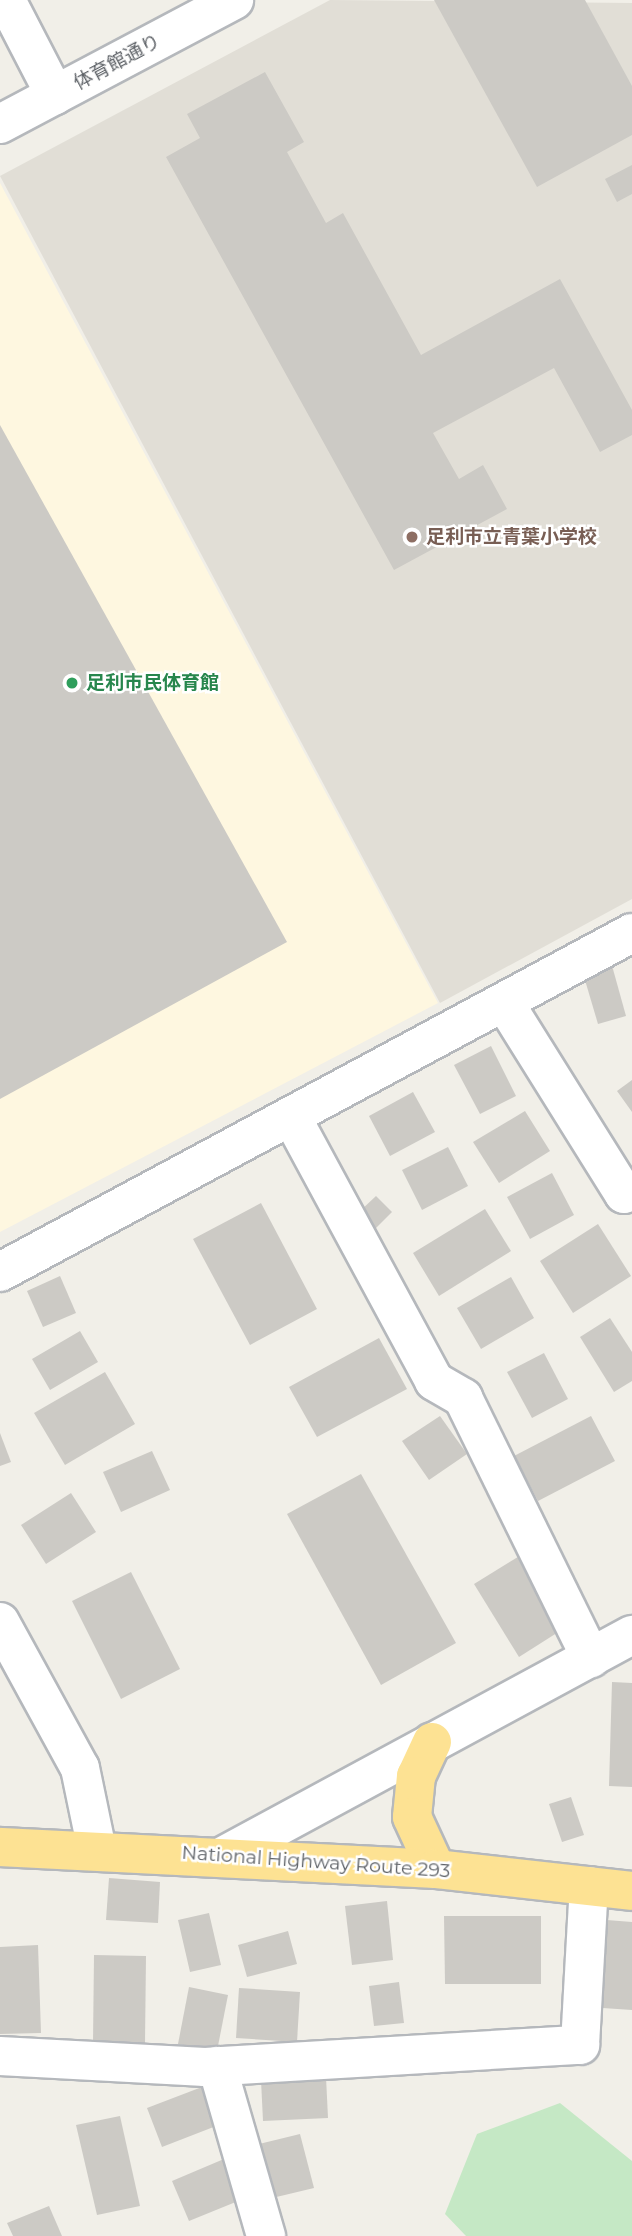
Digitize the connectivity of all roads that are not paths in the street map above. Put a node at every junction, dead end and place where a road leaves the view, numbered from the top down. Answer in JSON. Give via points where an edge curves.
{"nodes":[{"id":1,"x":6,"y":0,"type":"edge"},
{"id":2,"x":234,"y":0,"type":"edge"},
{"id":3,"x":55,"y":95,"type":"junction"},
{"id":4,"x":0,"y":124,"type":"edge"},
{"id":5,"x":632,"y":933,"type":"edge"},
{"id":6,"x":504,"y":1002,"type":"junction"},
{"id":7,"x":291,"y":1116,"type":"junction"},
{"id":8,"x":632,"y":1191,"type":"edge"},
{"id":9,"x":0,"y":1272,"type":"edge"},
{"id":10,"x":0,"y":1622,"type":"edge"},
{"id":11,"x":632,"y":1636,"type":"edge"},
{"id":12,"x":591,"y":1658,"type":"junction"},
{"id":13,"x":432,"y":1742,"type":"junction"},
{"id":14,"x":0,"y":1847,"type":"edge"},
{"id":15,"x":97,"y":1850,"type":"junction"},
{"id":16,"x":225,"y":1855,"type":"junction"},
{"id":17,"x":436,"y":1869,"type":"junction"},
{"id":18,"x":589,"y":1886,"type":"junction"},
{"id":19,"x":632,"y":1891,"type":"edge"},
{"id":20,"x":0,"y":2056,"type":"edge"},
{"id":21,"x":217,"y":2066,"type":"junction"},
{"id":22,"x":265,"y":2236,"type":"edge"}],
"edges":[{"from":1,"to":3,"type":"street"},
{"from":2,"to":3,"type":"street","name":"体育館通り"},
{"from":3,"to":4,"type":"street","name":"体育館通り"},
{"from":5,"to":6,"type":"street"},
{"from":6,"to":7,"type":"street"},
{"from":6,"to":8,"type":"street","via":[[624,1194]]},
{"from":7,"to":9,"type":"street"},
{"from":7,"to":12,"type":"street","via":[[434,1381],[463,1398]]},
{"from":10,"to":15,"type":"street","via":[[80,1768]]},
{"from":11,"to":12,"type":"street"},
{"from":12,"to":13,"type":"street"},
{"from":13,"to":16,"type":"street"},
{"from":13,"to":17,"type":"highway","via":[[416,1776],[412,1817]]},
{"from":14,"to":15,"type":"highway","name":"National Highway Route 293"},
{"from":15,"to":16,"type":"highway","name":"National Highway Route 293"},
{"from":16,"to":17,"type":"highway","name":"National Highway Route 293"},
{"from":17,"to":18,"type":"highway","name":"National Highway Route 293"},
{"from":18,"to":19,"type":"highway","name":"National Highway Route 293"},
{"from":18,"to":21,"type":"street","via":[[580,2045]]},
{"from":20,"to":21,"type":"street","via":[[44,2062]]},
{"from":21,"to":22,"type":"street"}]}
